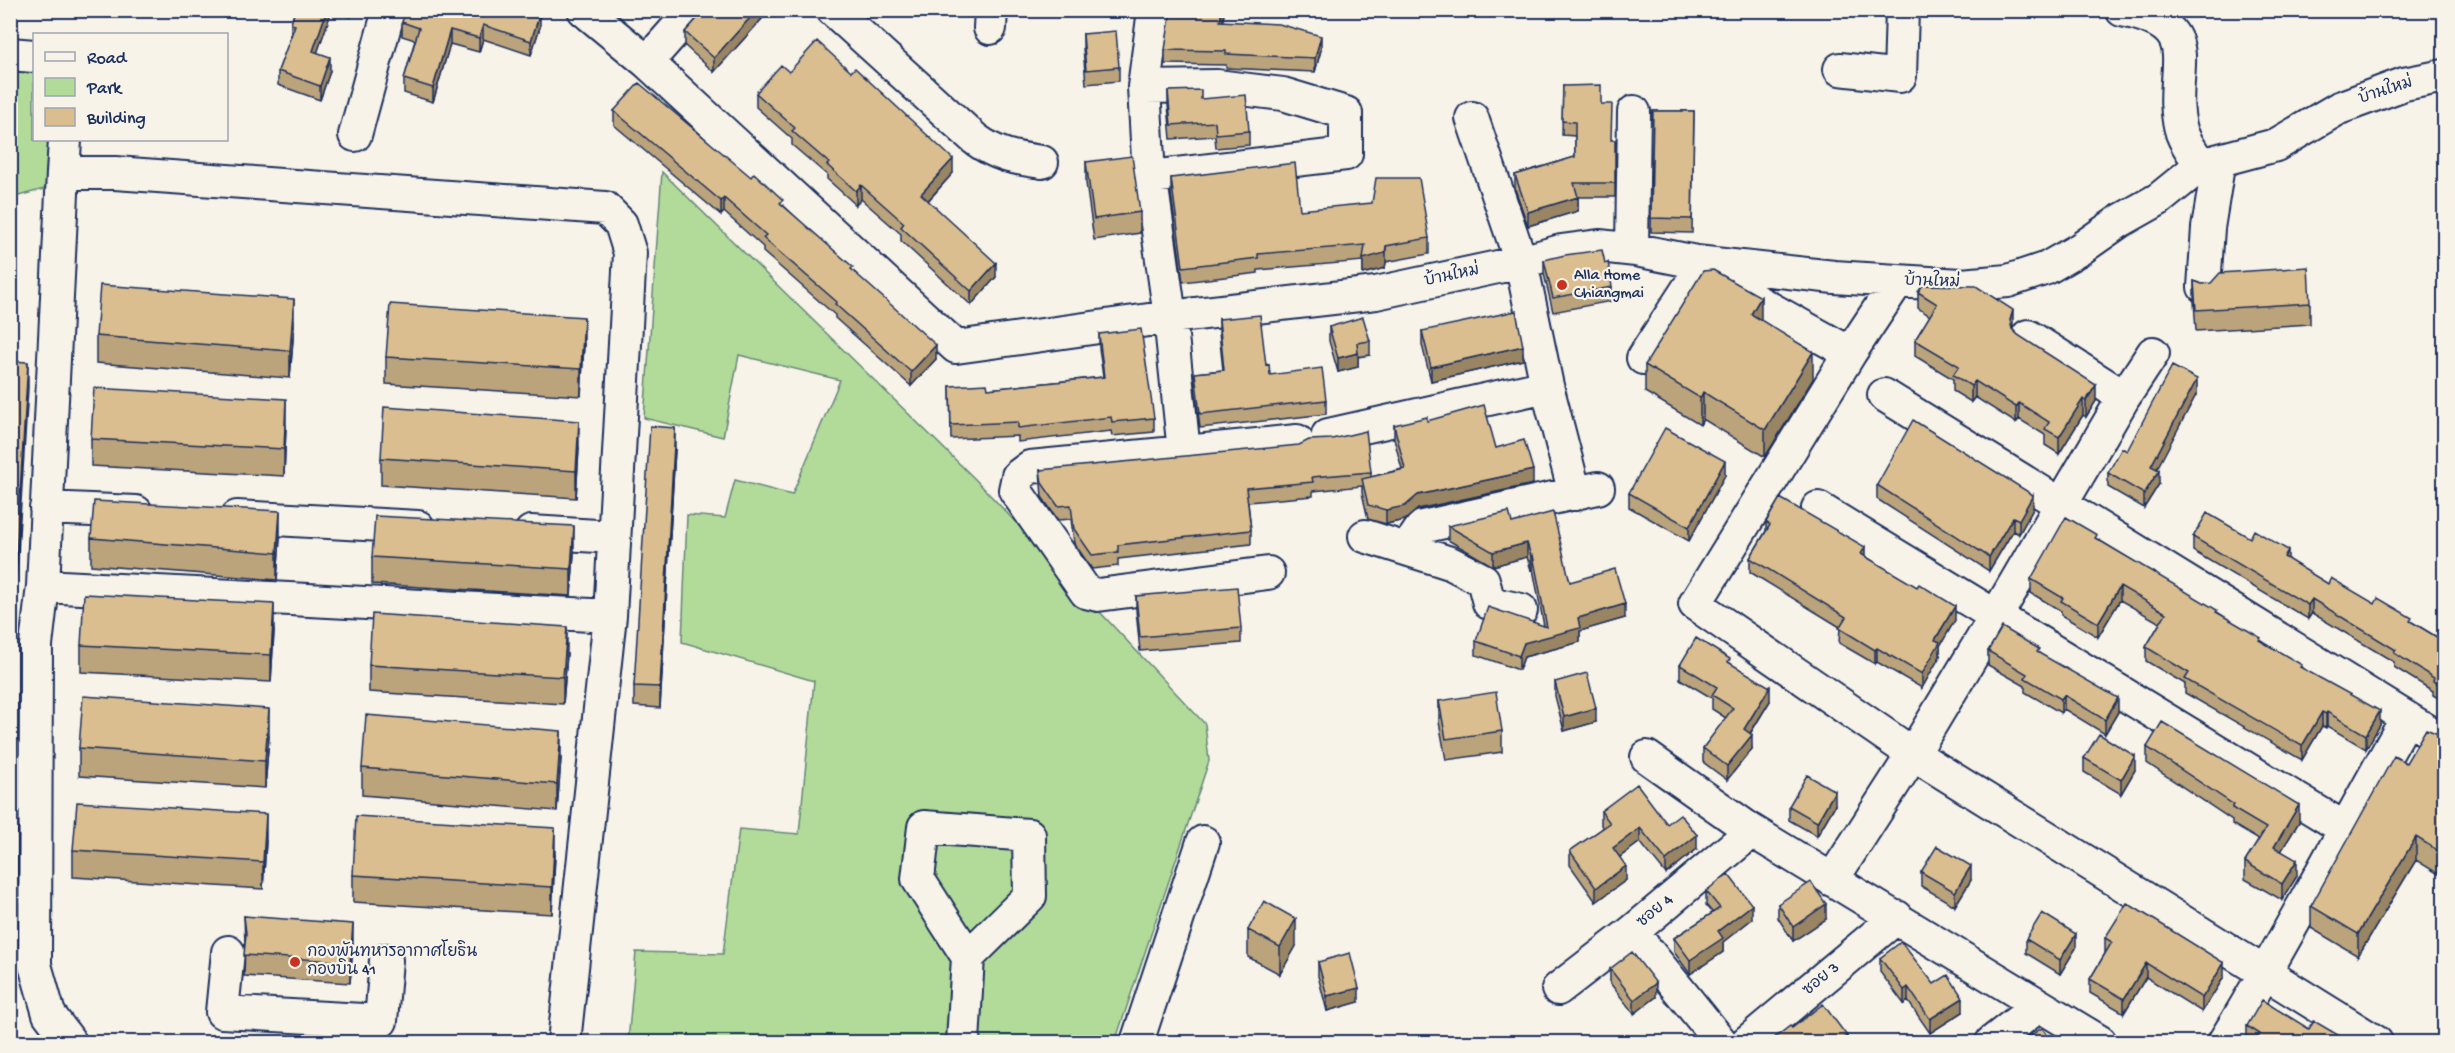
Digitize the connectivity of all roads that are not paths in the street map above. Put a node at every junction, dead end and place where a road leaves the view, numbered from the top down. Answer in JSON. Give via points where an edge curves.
{"nodes":[{"id":1,"x":389,"y":10,"type":"edge"},
{"id":2,"x":584,"y":10,"type":"edge"},
{"id":3,"x":693,"y":10,"type":"edge"},
{"id":4,"x":833,"y":10,"type":"edge"},
{"id":5,"x":1154,"y":10,"type":"edge"},
{"id":6,"x":1902,"y":10,"type":"edge"},
{"id":7,"x":2122,"y":10,"type":"edge"},
{"id":8,"x":10,"y":54,"type":"edge"},
{"id":9,"x":33,"y":56,"type":"edge"},
{"id":10,"x":647,"y":62,"type":"junction"},
{"id":11,"x":1840,"y":69,"type":"dead end"},
{"id":12,"x":2445,"y":76,"type":"edge"},
{"id":13,"x":1144,"y":87,"type":"junction"},
{"id":14,"x":1634,"y":112,"type":"dead end"},
{"id":15,"x":1472,"y":118,"type":"dead end"},
{"id":16,"x":355,"y":135,"type":"dead end"},
{"id":17,"x":65,"y":141,"type":"edge"},
{"id":18,"x":1042,"y":162,"type":"dead end"},
{"id":19,"x":2210,"y":162,"type":"junction"},
{"id":20,"x":63,"y":173,"type":"junction"},
{"id":21,"x":1151,"y":177,"type":"junction"},
{"id":22,"x":1632,"y":249,"type":"junction"},
{"id":23,"x":1521,"y":262,"type":"junction"},
{"id":24,"x":1897,"y":282,"type":"junction"},
{"id":25,"x":2204,"y":287,"type":"edge"},
{"id":26,"x":1170,"y":317,"type":"junction"},
{"id":27,"x":2028,"y":336,"type":"dead end"},
{"id":28,"x":1850,"y":353,"type":"junction"},
{"id":29,"x":2153,"y":353,"type":"dead end"},
{"id":30,"x":1643,"y":358,"type":"dead end"},
{"id":31,"x":1547,"y":386,"type":"junction"},
{"id":32,"x":1884,"y":395,"type":"dead end"},
{"id":33,"x":2124,"y":397,"type":"junction"},
{"id":34,"x":1328,"y":435,"type":"dead end"},
{"id":35,"x":1297,"y":441,"type":"dead end"},
{"id":36,"x":1184,"y":452,"type":"junction"},
{"id":37,"x":2062,"y":503,"type":"junction"},
{"id":38,"x":46,"y":508,"type":"junction"},
{"id":39,"x":1818,"y":508,"type":"dead end"},
{"id":40,"x":164,"y":514,"type":"edge"},
{"id":41,"x":212,"y":516,"type":"edge"},
{"id":42,"x":448,"y":528,"type":"edge"},
{"id":43,"x":507,"y":531,"type":"edge"},
{"id":44,"x":1365,"y":536,"type":"dead end"},
{"id":45,"x":614,"y":537,"type":"junction"},
{"id":46,"x":1407,"y":549,"type":"junction"},
{"id":47,"x":1268,"y":573,"type":"dead end"},
{"id":48,"x":43,"y":586,"type":"junction"},
{"id":49,"x":1521,"y":610,"type":"dead end"},
{"id":50,"x":610,"y":616,"type":"junction"},
{"id":51,"x":1996,"y":616,"type":"junction"},
{"id":52,"x":2407,"y":718,"type":"junction"},
{"id":53,"x":2445,"y":741,"type":"edge"},
{"id":54,"x":1913,"y":754,"type":"junction"},
{"id":55,"x":1647,"y":757,"type":"dead end"},
{"id":56,"x":2344,"y":828,"type":"junction"},
{"id":57,"x":1752,"y":831,"type":"junction"},
{"id":58,"x":1203,"y":842,"type":"dead end"},
{"id":59,"x":1832,"y":880,"type":"junction"},
{"id":60,"x":1897,"y":917,"type":"junction"},
{"id":61,"x":1632,"y":932,"type":"junction"},
{"id":62,"x":228,"y":952,"type":"dead end"},
{"id":63,"x":968,"y":957,"type":"junction"},
{"id":64,"x":386,"y":960,"type":"dead end"},
{"id":65,"x":2265,"y":975,"type":"junction"},
{"id":66,"x":1558,"y":989,"type":"dead end"},
{"id":67,"x":2038,"y":1006,"type":"junction"},
{"id":68,"x":565,"y":1029,"type":"edge"},
{"id":69,"x":301,"y":1030,"type":"edge"},
{"id":70,"x":69,"y":1042,"type":"edge"},
{"id":71,"x":540,"y":1042,"type":"edge"},
{"id":72,"x":963,"y":1042,"type":"edge"},
{"id":73,"x":1137,"y":1042,"type":"edge"},
{"id":74,"x":1721,"y":1042,"type":"edge"},
{"id":75,"x":1747,"y":1042,"type":"edge"},
{"id":76,"x":1992,"y":1042,"type":"edge"},
{"id":77,"x":2100,"y":1042,"type":"edge"},
{"id":78,"x":2224,"y":1042,"type":"edge"},
{"id":79,"x":2376,"y":1042,"type":"edge"}],
"edges":[{"from":1,"to":16,"type":"street"},
{"from":2,"to":10,"type":"street"},
{"from":3,"to":10,"type":"street"},
{"from":4,"to":18,"type":"street","via":[[991,151],[1008,158]]},
{"from":5,"to":13,"type":"street"},
{"from":6,"to":11,"type":"street","via":[[1900,76]]},
{"from":7,"to":19,"type":"street","via":[[2153,18],[2169,28],[2179,45],[2182,133]]},
{"from":8,"to":9,"type":"street"},
{"from":10,"to":26,"type":"street","name":"บ้านใหม่","via":[[956,347]]},
{"from":12,"to":19,"type":"street","name":"บ้านใหม่","via":[[2404,84],[2339,108],[2276,145]]},
{"from":13,"to":21,"type":"street"},
{"from":13,"to":21,"type":"street","via":[[1217,86],[1283,94],[1346,113],[1346,154]]},
{"from":14,"to":22,"type":"street"},
{"from":15,"to":23,"type":"street"},
{"from":17,"to":20,"type":"street"},
{"from":19,"to":24,"type":"street","name":"บ้านใหม่","via":[[2159,199],[2047,268],[2008,281],[1961,285]]},
{"from":19,"to":25,"type":"street"},
{"from":20,"to":38,"type":"street"},
{"from":20,"to":45,"type":"street","via":[[115,173],[605,208],[621,224],[630,253]]},
{"from":21,"to":26,"type":"street"},
{"from":22,"to":23,"type":"street","name":"บ้านใหม่","via":[[1599,246]]},
{"from":22,"to":24,"type":"street","name":"บ้านใหม่","via":[[1696,262]]},
{"from":23,"to":26,"type":"street","name":"บ้านใหม่","via":[[1376,293]]},
{"from":23,"to":31,"type":"street"},
{"from":24,"to":28,"type":"street"},
{"from":26,"to":36,"type":"street"},
{"from":27,"to":33,"type":"street"},
{"from":28,"to":30,"type":"street","via":[[1717,279],[1693,281]]},
{"from":28,"to":54,"type":"street","via":[[1695,604]]},
{"from":29,"to":33,"type":"street"},
{"from":31,"to":34,"type":"street"},
{"from":31,"to":46,"type":"street","via":[[1587,491],[1422,527]]},
{"from":32,"to":37,"type":"street"},
{"from":33,"to":37,"type":"street"},
{"from":35,"to":36,"type":"street"},
{"from":36,"to":47,"type":"street","via":[[1030,467],[1018,476],[1015,490],[1086,592],[1098,595]]},
{"from":37,"to":51,"type":"street"},
{"from":37,"to":52,"type":"street"},
{"from":38,"to":40,"type":"street"},
{"from":38,"to":48,"type":"street"},
{"from":39,"to":51,"type":"street"},
{"from":41,"to":42,"type":"street"},
{"from":43,"to":45,"type":"street"},
{"from":44,"to":46,"type":"street"},
{"from":45,"to":50,"type":"street"},
{"from":46,"to":49,"type":"street","via":[[1475,575],[1483,580],[1489,603]]},
{"from":48,"to":50,"type":"street"},
{"from":48,"to":70,"type":"street","via":[[36,645],[35,965],[49,1014]]},
{"from":50,"to":68,"type":"street"},
{"from":51,"to":54,"type":"street"},
{"from":51,"to":56,"type":"street"},
{"from":52,"to":53,"type":"street"},
{"from":52,"to":56,"type":"street"},
{"from":54,"to":59,"type":"street"},
{"from":54,"to":65,"type":"street"},
{"from":55,"to":57,"type":"street"},
{"from":56,"to":65,"type":"street"},
{"from":57,"to":59,"type":"street"},
{"from":57,"to":61,"type":"street","name":"ซอย 4"},
{"from":58,"to":73,"type":"street"},
{"from":59,"to":60,"type":"street"},
{"from":60,"to":67,"type":"street"},
{"from":60,"to":75,"type":"street","name":"ซอย 3"},
{"from":61,"to":66,"type":"street","name":"ซอย 4"},
{"from":61,"to":74,"type":"street"},
{"from":62,"to":69,"type":"street","via":[[222,1012]]},
{"from":63,"to":63,"type":"street","via":[[918,879],[924,826],[1029,835],[1030,896]]},
{"from":63,"to":72,"type":"street"},
{"from":64,"to":69,"type":"street","via":[[381,1021]]},
{"from":65,"to":78,"type":"street"},
{"from":65,"to":79,"type":"street"},
{"from":67,"to":76,"type":"street"},
{"from":67,"to":77,"type":"street"},
{"from":68,"to":71,"type":"street"}]}
